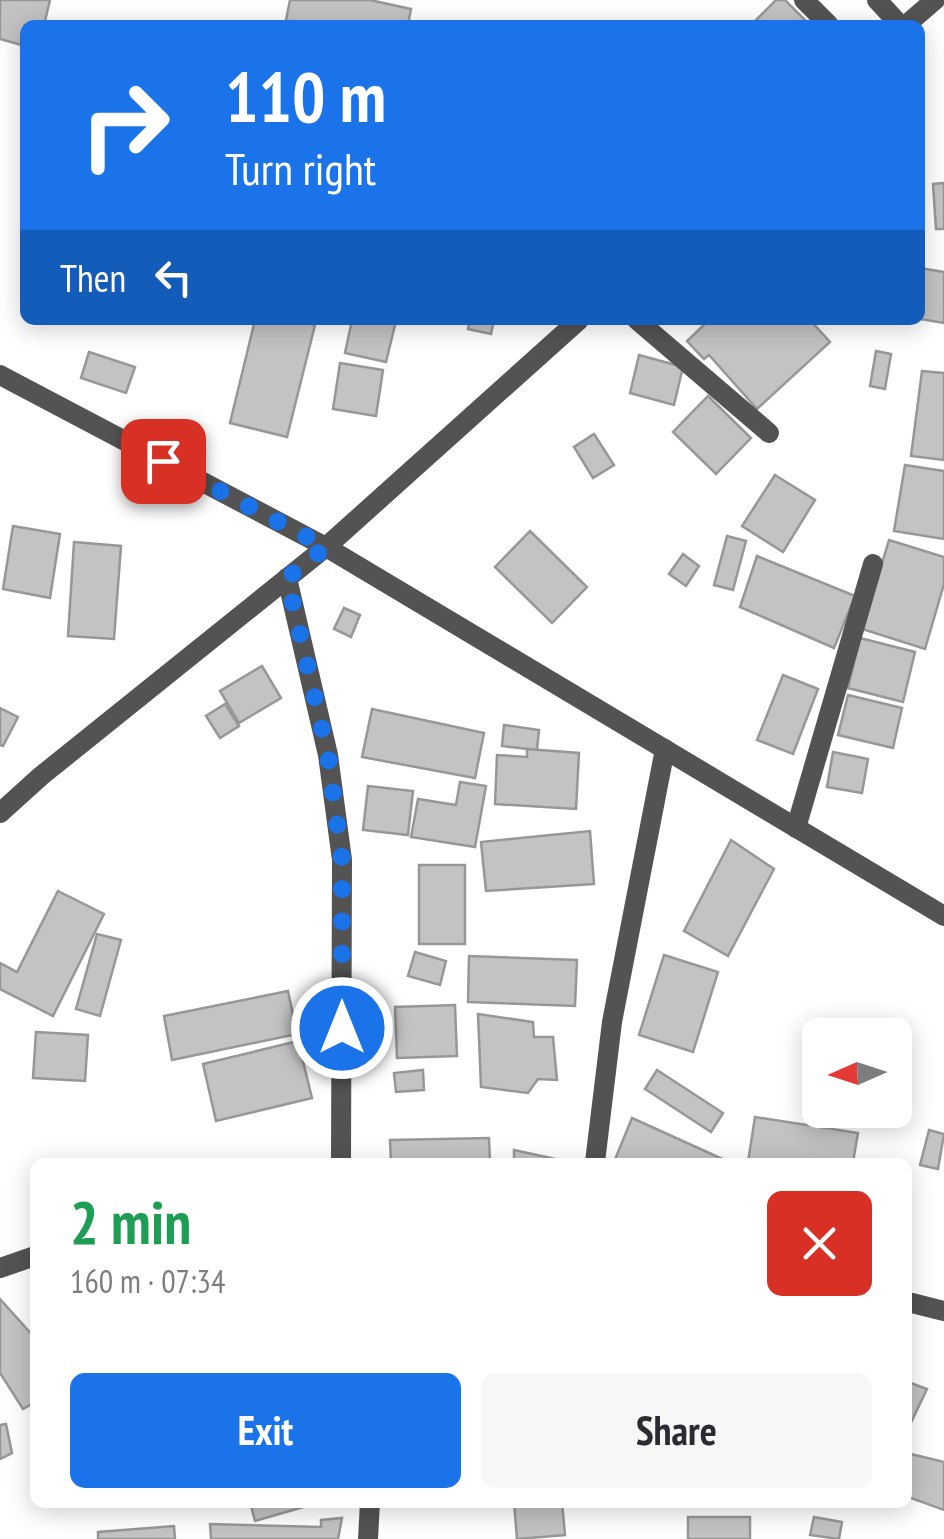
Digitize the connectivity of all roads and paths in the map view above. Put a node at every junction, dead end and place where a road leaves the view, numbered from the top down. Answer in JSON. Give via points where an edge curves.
{"nodes":[{"id":1,"x":804,"y":0,"type":"edge"},
{"id":2,"x":876,"y":0,"type":"edge"},
{"id":3,"x":935,"y":0,"type":"edge"},
{"id":4,"x":824,"y":20,"type":"edge"},
{"id":5,"x":898,"y":20,"type":"edge"},
{"id":6,"x":909,"y":20,"type":"edge"},
{"id":7,"x":573,"y":325,"type":"edge"},
{"id":8,"x":644,"y":325,"type":"edge"},
{"id":9,"x":0,"y":375,"type":"edge"},
{"id":10,"x":768,"y":432,"type":"dead end"},
{"id":11,"x":326,"y":547,"type":"junction"},
{"id":12,"x":873,"y":564,"type":"dead end"},
{"id":13,"x":287,"y":578,"type":"junction"},
{"id":14,"x":666,"y":750,"type":"junction"},
{"id":15,"x":0,"y":814,"type":"edge"},
{"id":16,"x":796,"y":828,"type":"junction"},
{"id":17,"x":944,"y":916,"type":"edge"},
{"id":18,"x":341,"y":1158,"type":"edge"},
{"id":19,"x":595,"y":1158,"type":"edge"},
{"id":20,"x":30,"y":1258,"type":"edge"},
{"id":21,"x":0,"y":1268,"type":"edge"},
{"id":22,"x":912,"y":1303,"type":"edge"},
{"id":23,"x":944,"y":1311,"type":"edge"},
{"id":24,"x":370,"y":1508,"type":"edge"},
{"id":25,"x":368,"y":1539,"type":"edge"}],
"edges":[{"from":1,"to":4,"type":"street"},
{"from":2,"to":5,"type":"street"},
{"from":3,"to":6,"type":"street"},
{"from":7,"to":11,"type":"street"},
{"from":8,"to":10,"type":"street"},
{"from":9,"to":11,"type":"street"},
{"from":11,"to":13,"type":"street"},
{"from":11,"to":14,"type":"street"},
{"from":12,"to":16,"type":"street"},
{"from":13,"to":15,"type":"street"},
{"from":13,"to":18,"type":"street","via":[[328,755],[342,860]]},
{"from":14,"to":16,"type":"street"},
{"from":14,"to":19,"type":"street","via":[[612,1022]]},
{"from":16,"to":17,"type":"street"},
{"from":20,"to":21,"type":"street"},
{"from":22,"to":23,"type":"street"},
{"from":24,"to":25,"type":"street"}]}
